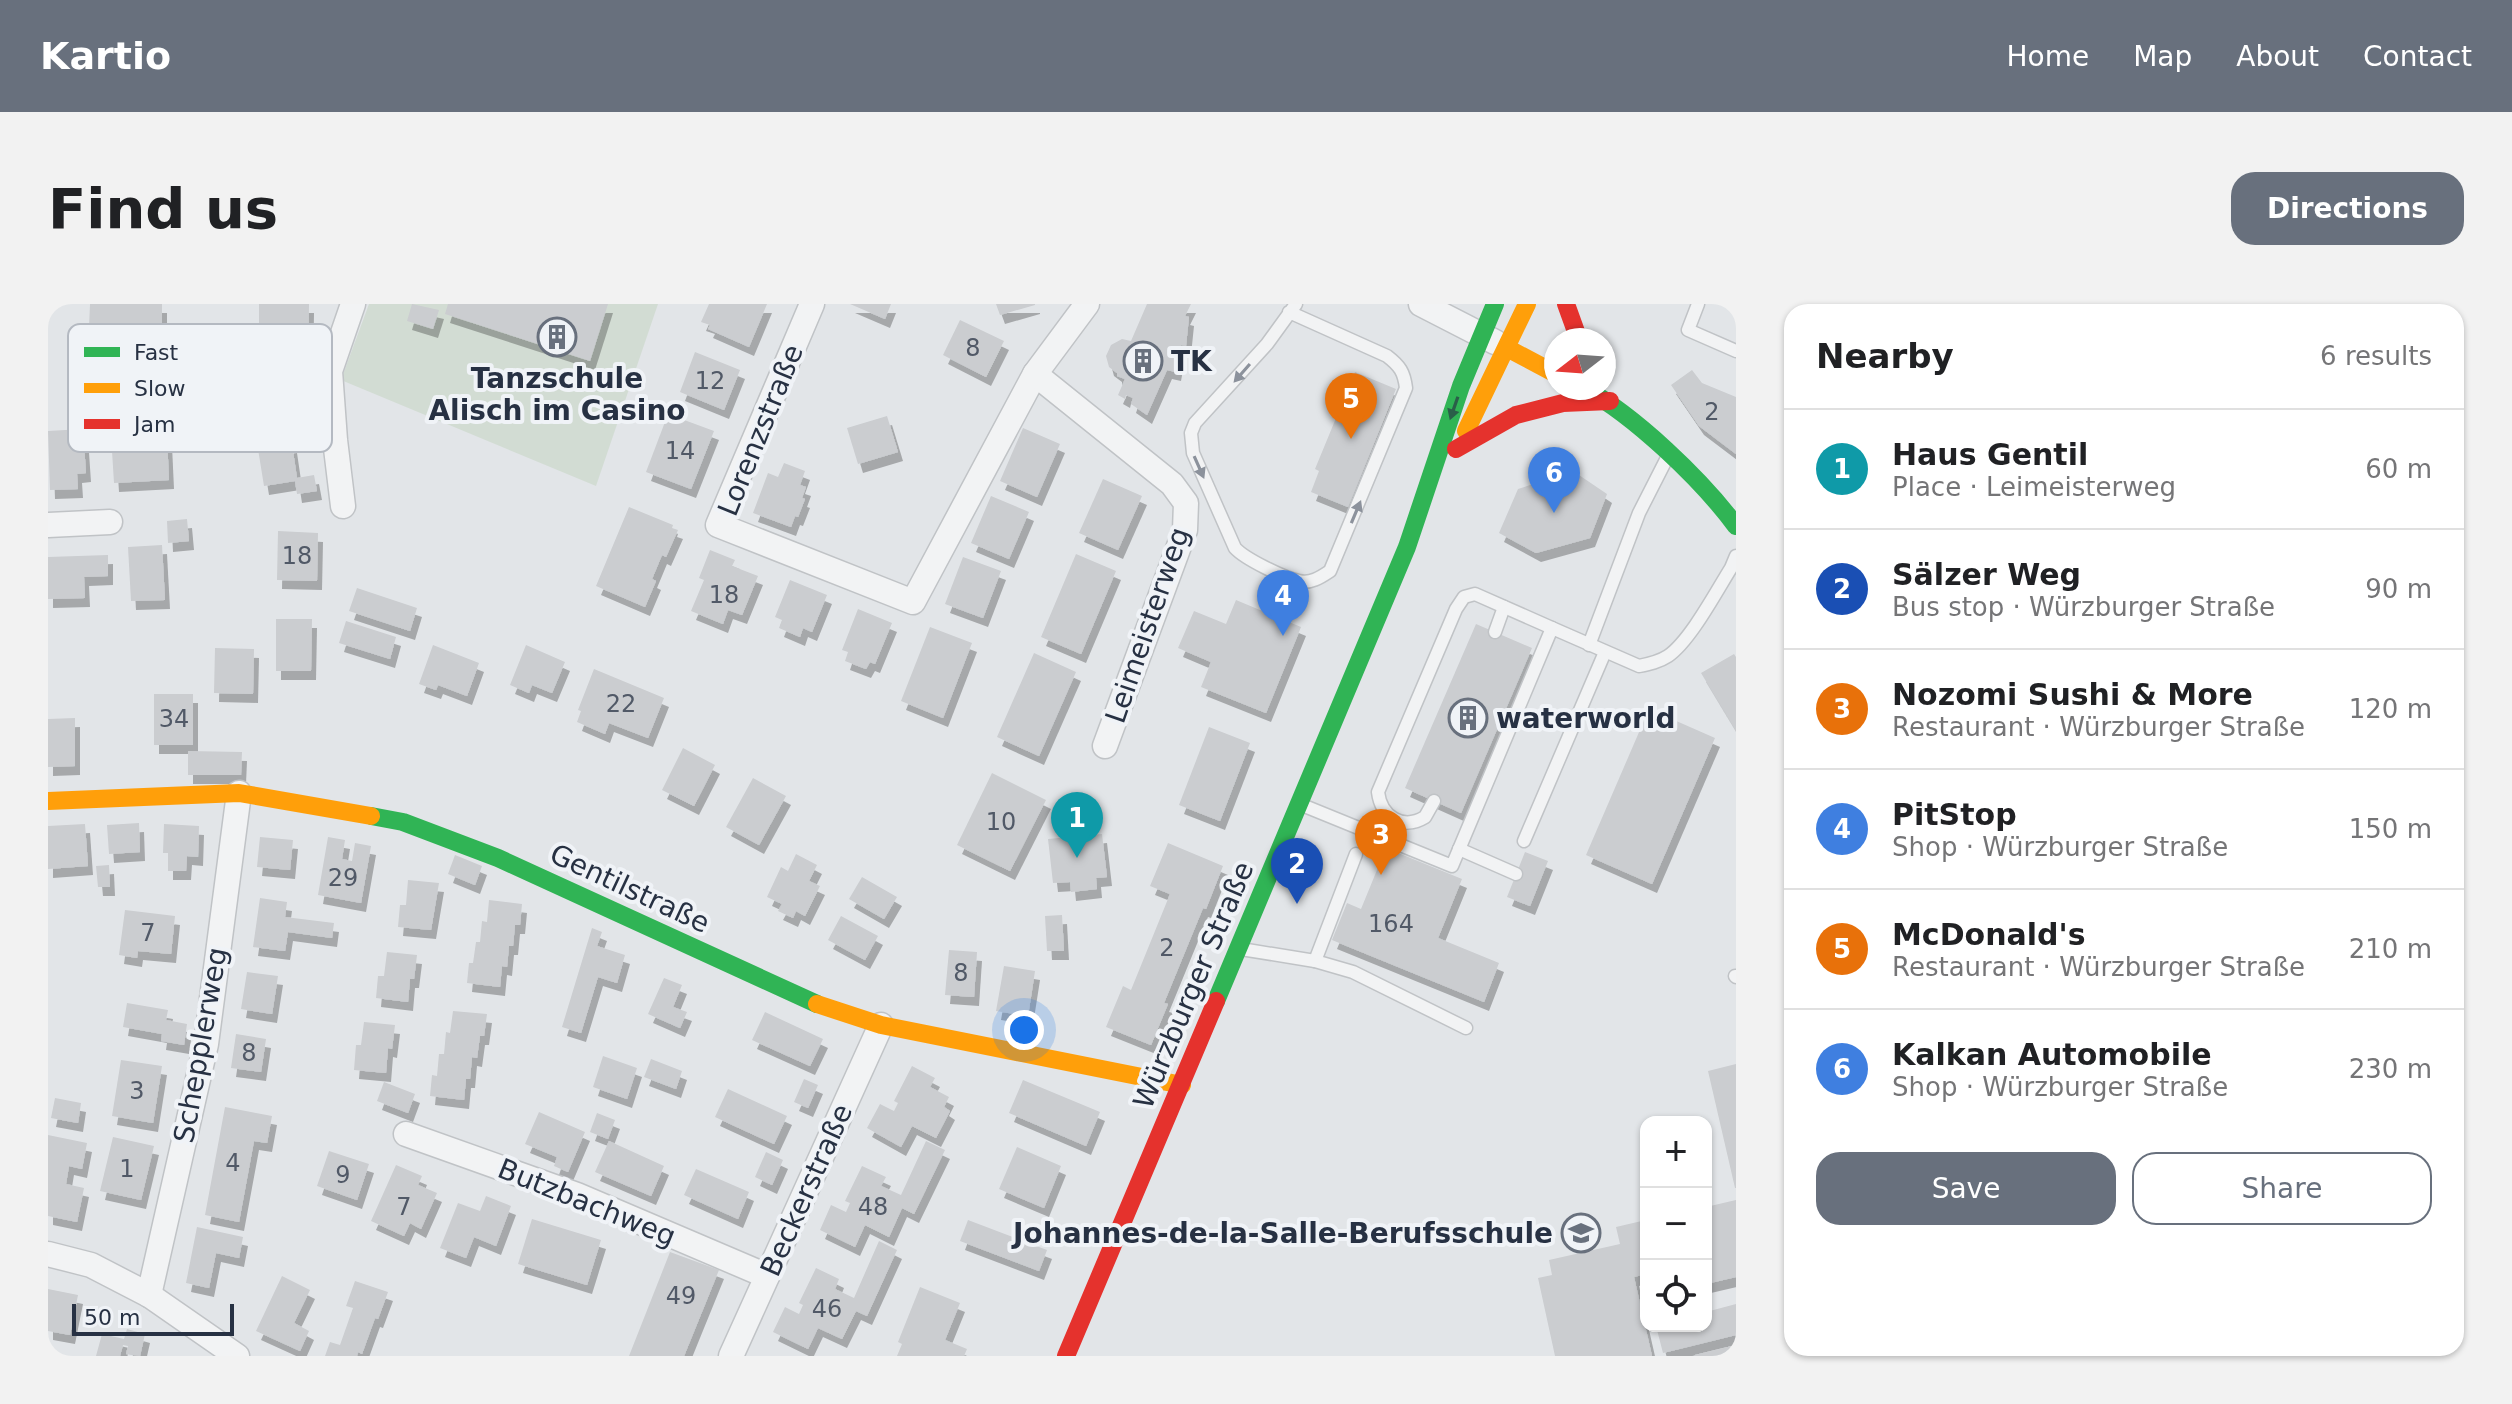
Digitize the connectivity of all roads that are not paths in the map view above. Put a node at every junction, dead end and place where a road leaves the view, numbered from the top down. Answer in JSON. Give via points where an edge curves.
{"nodes":[{"id":1,"x":353,"y":304,"type":"edge"},
{"id":2,"x":812,"y":304,"type":"edge"},
{"id":3,"x":1087,"y":304,"type":"edge"},
{"id":4,"x":1421,"y":304,"type":"edge"},
{"id":5,"x":1495,"y":304,"type":"edge"},
{"id":6,"x":1527,"y":304,"type":"edge"},
{"id":7,"x":1566,"y":304,"type":"edge"},
{"id":8,"x":1698,"y":304,"type":"edge"},
{"id":9,"x":1293,"y":308,"type":"edge"},
{"id":10,"x":1575,"y":328,"type":"edge"},
{"id":11,"x":1482,"y":335,"type":"junction"},
{"id":12,"x":1507,"y":348,"type":"junction"},
{"id":13,"x":1736,"y":351,"type":"edge"},
{"id":14,"x":332,"y":365,"type":"edge"},
{"id":15,"x":1544,"y":368,"type":"edge"},
{"id":16,"x":1035,"y":374,"type":"junction"},
{"id":17,"x":332,"y":399,"type":"edge"},
{"id":18,"x":1579,"y":400,"type":"edge"},
{"id":19,"x":1611,"y":400,"type":"edge"},
{"id":20,"x":1456,"y":449,"type":"junction"},
{"id":21,"x":1669,"y":455,"type":"junction"},
{"id":22,"x":343,"y":506,"type":"dead end"},
{"id":23,"x":110,"y":522,"type":"dead end"},
{"id":24,"x":48,"y":525,"type":"edge"},
{"id":25,"x":1736,"y":526,"type":"edge"},
{"id":26,"x":1407,"y":547,"type":"junction"},
{"id":27,"x":1736,"y":556,"type":"edge"},
{"id":28,"x":1504,"y":607,"type":"junction"},
{"id":29,"x":1552,"y":628,"type":"junction"},
{"id":30,"x":1495,"y":632,"type":"dead end"},
{"id":31,"x":1589,"y":645,"type":"junction"},
{"id":32,"x":1605,"y":652,"type":"junction"},
{"id":33,"x":1105,"y":746,"type":"dead end"},
{"id":34,"x":239,"y":793,"type":"junction"},
{"id":35,"x":48,"y":801,"type":"edge"},
{"id":36,"x":1434,"y":801,"type":"dead end"},
{"id":37,"x":1299,"y":804,"type":"junction"},
{"id":38,"x":1524,"y":841,"type":"dead end"},
{"id":39,"x":1459,"y":849,"type":"junction"},
{"id":40,"x":1356,"y":854,"type":"dead end"},
{"id":41,"x":1516,"y":874,"type":"dead end"},
{"id":42,"x":1238,"y":949,"type":"junction"},
{"id":43,"x":1315,"y":961,"type":"junction"},
{"id":44,"x":881,"y":1025,"type":"junction"},
{"id":45,"x":1466,"y":1028,"type":"dead end"},
{"id":46,"x":1182,"y":1085,"type":"junction"},
{"id":47,"x":406,"y":1134,"type":"dead end"},
{"id":48,"x":48,"y":1254,"type":"edge"},
{"id":49,"x":767,"y":1276,"type":"junction"},
{"id":50,"x":149,"y":1295,"type":"junction"},
{"id":51,"x":237,"y":1356,"type":"edge"},
{"id":52,"x":731,"y":1356,"type":"edge"},
{"id":53,"x":1066,"y":1356,"type":"edge"}],
"edges":[{"from":1,"to":14,"type":"street"},
{"from":2,"to":16,"type":"street","name":"Lorenzstraße","via":[[718,525],[913,602]]},
{"from":3,"to":16,"type":"street"},
{"from":4,"to":11,"type":"street"},
{"from":5,"to":11,"type":"street","name":"Würzburger Straße"},
{"from":6,"to":12,"type":"street","name":"Würzburger Straße"},
{"from":7,"to":10,"type":"street"},
{"from":8,"to":13,"type":"lane","via":[[1688,330]]},
{"from":9,"to":9,"type":"lane","one_way":true,"via":[[1195,423],[1190,444],[1235,548],[1243,557],[1301,582],[1330,571],[1406,388],[1400,366],[1387,356]]},
{"from":11,"to":12,"type":"street"},
{"from":11,"to":26,"type":"street","name":"Würzburger Straße","one_way":true},
{"from":12,"to":15,"type":"street"},
{"from":12,"to":20,"type":"street","name":"Würzburger Straße"},
{"from":16,"to":33,"type":"street","name":"Leimeisterweg","via":[[1172,484],[1186,503],[1185,530]]},
{"from":17,"to":22,"type":"street"},
{"from":18,"to":20,"type":"street","via":[[1516,415]]},
{"from":19,"to":21,"type":"street"},
{"from":20,"to":26,"type":"street","name":"Würzburger Straße"},
{"from":21,"to":25,"type":"street","via":[[1713,495]]},
{"from":21,"to":31,"type":"lane","via":[[1639,513]]},
{"from":23,"to":24,"type":"street"},
{"from":26,"to":37,"type":"street","name":"Würzburger Straße"},
{"from":27,"to":32,"type":"lane","via":[[1669,655],[1639,666]]},
{"from":28,"to":29,"type":"lane"},
{"from":28,"to":30,"type":"lane"},
{"from":28,"to":36,"type":"lane","via":[[1475,594],[1464,597],[1378,792],[1385,813],[1402,823],[1425,817]]},
{"from":29,"to":31,"type":"lane"},
{"from":29,"to":39,"type":"lane"},
{"from":31,"to":32,"type":"lane"},
{"from":32,"to":38,"type":"lane"},
{"from":34,"to":35,"type":"street","name":"Gentilstraße"},
{"from":34,"to":44,"type":"street","name":"Gentilstraße","via":[[403,822],[498,858],[802,999]]},
{"from":34,"to":50,"type":"street","name":"Schepplerweg","via":[[206,1044]]},
{"from":37,"to":39,"type":"lane","via":[[1452,866]]},
{"from":37,"to":42,"type":"street","name":"Würzburger Straße"},
{"from":39,"to":41,"type":"lane"},
{"from":40,"to":43,"type":"lane"},
{"from":42,"to":43,"type":"lane"},
{"from":42,"to":46,"type":"street","name":"Würzburger Straße"},
{"from":43,"to":45,"type":"lane","via":[[1353,972]]},
{"from":44,"to":46,"type":"street","name":"Gentilstraße"},
{"from":44,"to":49,"type":"street","name":"Beckerstraße"},
{"from":46,"to":53,"type":"street","name":"Würzburger Straße"},
{"from":47,"to":49,"type":"street","name":"Butzbachweg","via":[[577,1195]]},
{"from":48,"to":50,"type":"street","via":[[91,1265]]},
{"from":49,"to":52,"type":"street","name":"Beckerstraße"},
{"from":50,"to":51,"type":"street"}]}
